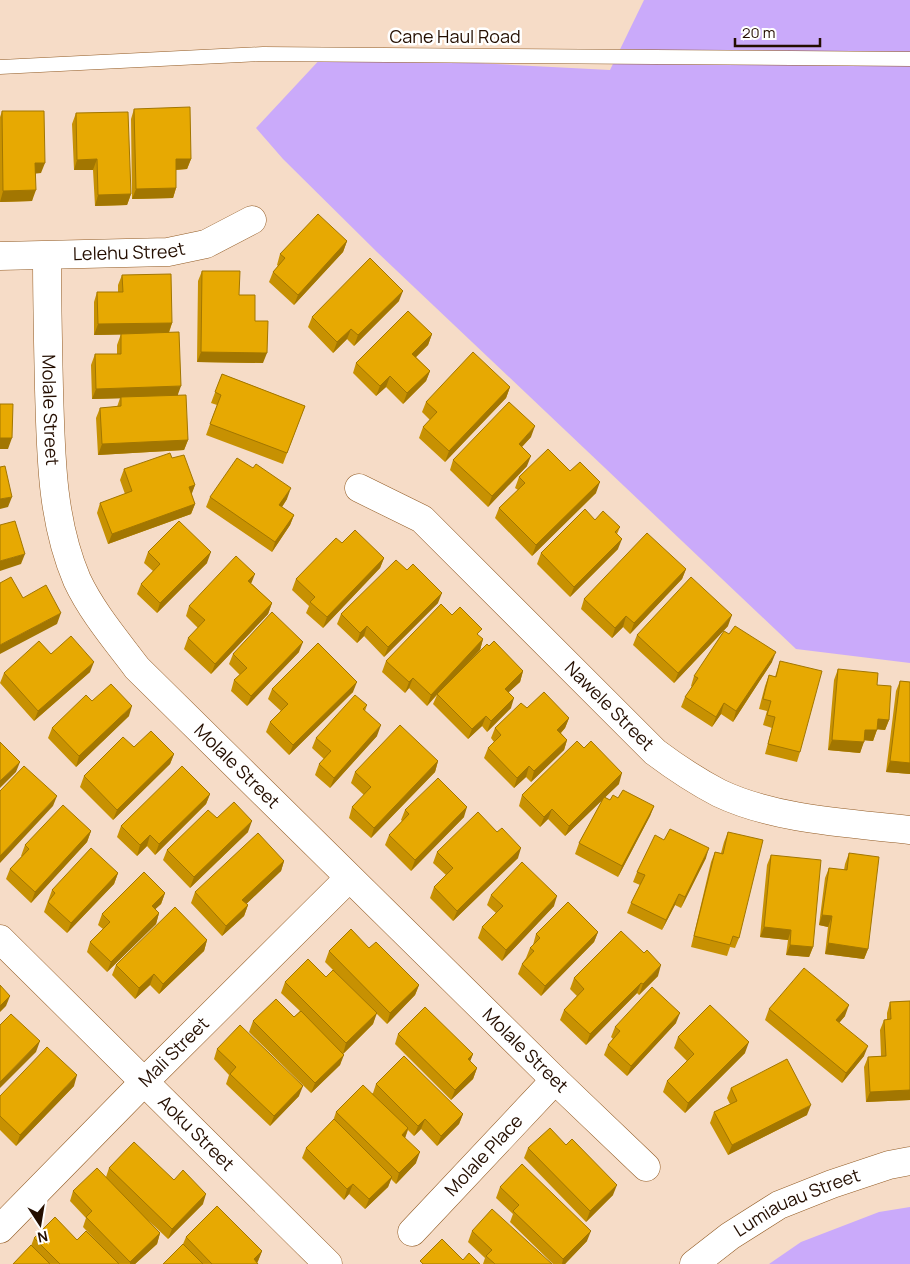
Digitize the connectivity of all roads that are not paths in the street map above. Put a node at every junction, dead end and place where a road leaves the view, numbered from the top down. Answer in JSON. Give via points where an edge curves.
{"nodes":[{"id":1,"x":910,"y":59,"type":"edge"},
{"id":2,"x":0,"y":67,"type":"edge"},
{"id":3,"x":252,"y":220,"type":"dead end"},
{"id":4,"x":0,"y":256,"type":"edge"},
{"id":5,"x":47,"y":256,"type":"junction"},
{"id":6,"x":359,"y":488,"type":"dead end"},
{"id":7,"x":910,"y":830,"type":"edge"},
{"id":8,"x":350,"y":878,"type":"junction"},
{"id":9,"x":0,"y":939,"type":"edge"},
{"id":10,"x":555,"y":1080,"type":"junction"},
{"id":11,"x":144,"y":1082,"type":"junction"},
{"id":12,"x":910,"y":1161,"type":"edge"},
{"id":13,"x":646,"y":1167,"type":"dead end"},
{"id":14,"x":0,"y":1229,"type":"edge"},
{"id":15,"x":412,"y":1232,"type":"dead end"},
{"id":16,"x":328,"y":1264,"type":"edge"},
{"id":17,"x":694,"y":1264,"type":"edge"}],
"edges":[{"from":1,"to":2,"type":"lane","name":"Cane Haul Road","via":[[263,54]]},
{"from":3,"to":5,"type":"street","name":"Lelehu Street","via":[[206,244],[168,252]]},
{"from":4,"to":5,"type":"street","name":"Lelehu Street"},
{"from":5,"to":8,"type":"street","name":"Molale Street","via":[[53,485],[65,545],[78,581],[99,619],[137,668]]},
{"from":6,"to":7,"type":"street","name":"Nawele Street","via":[[422,519],[654,752],[681,772],[720,793],[764,809],[820,820]]},
{"from":8,"to":10,"type":"street","name":"Molale Street"},
{"from":8,"to":11,"type":"street","name":"Mali Street"},
{"from":9,"to":11,"type":"street","name":"Aoku Street"},
{"from":10,"to":13,"type":"street","name":"Molale Street"},
{"from":10,"to":15,"type":"street","name":"Molale Place"},
{"from":11,"to":14,"type":"street","name":"Mali Street"},
{"from":11,"to":16,"type":"street","name":"Aoku Street"},
{"from":12,"to":17,"type":"street","name":"Lumiauau Street","via":[[832,1184],[779,1206],[730,1236]]}]}
